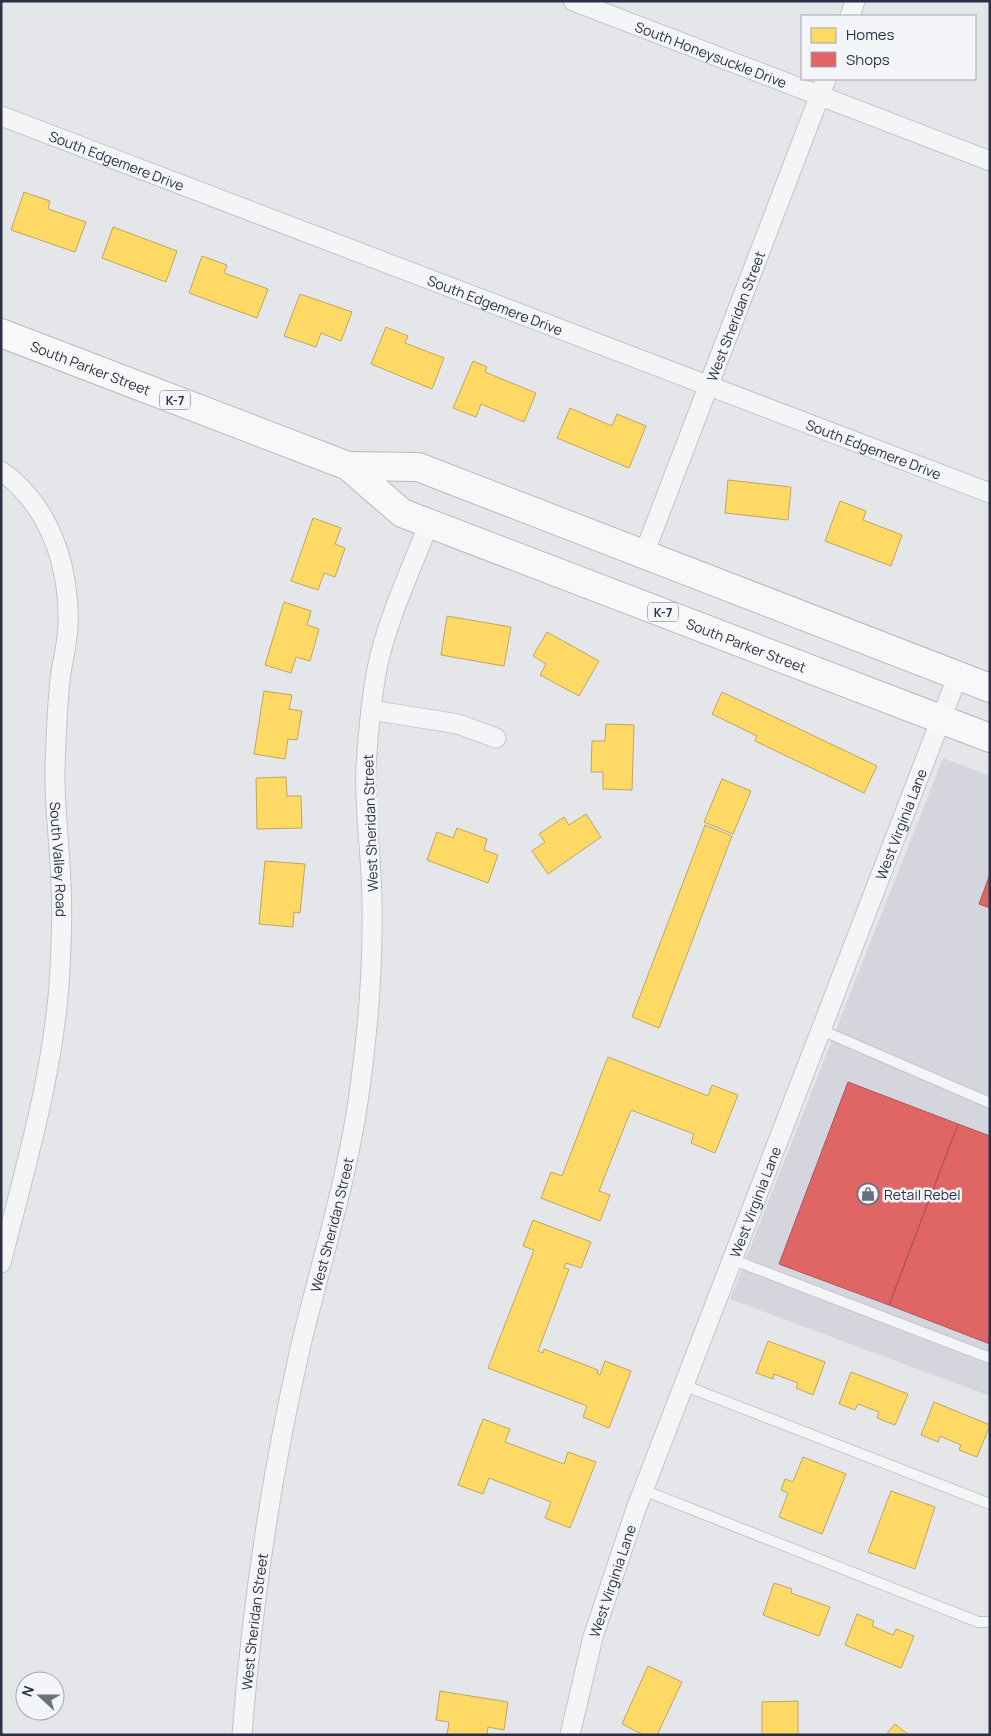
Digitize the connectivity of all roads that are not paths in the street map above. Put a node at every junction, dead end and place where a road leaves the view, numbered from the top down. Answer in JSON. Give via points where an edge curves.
{"nodes":[{"id":1,"x":572,"y":1,"type":"edge"},
{"id":2,"x":855,"y":1,"type":"edge"},
{"id":3,"x":850,"y":15,"type":"edge"},
{"id":4,"x":801,"y":79,"type":"edge"},
{"id":5,"x":803,"y":80,"type":"edge"},
{"id":6,"x":823,"y":87,"type":"edge"},
{"id":7,"x":1,"y":116,"type":"edge"},
{"id":8,"x":990,"y":161,"type":"edge"},
{"id":9,"x":1,"y":333,"type":"edge"},
{"id":10,"x":709,"y":386,"type":"junction"},
{"id":11,"x":348,"y":466,"type":"junction"},
{"id":12,"x":1,"y":471,"type":"edge"},
{"id":13,"x":990,"y":493,"type":"edge"},
{"id":14,"x":429,"y":523,"type":"junction"},
{"id":15,"x":644,"y":554,"type":"junction"},
{"id":16,"x":958,"y":676,"type":"junction"},
{"id":17,"x":990,"y":688,"type":"edge"},
{"id":18,"x":371,"y":710,"type":"junction"},
{"id":19,"x":942,"y":719,"type":"junction"},
{"id":20,"x":496,"y":738,"type":"dead end"},
{"id":21,"x":990,"y":738,"type":"edge"},
{"id":22,"x":821,"y":1030,"type":"junction"},
{"id":23,"x":990,"y":1103,"type":"edge"},
{"id":24,"x":731,"y":1259,"type":"junction"},
{"id":25,"x":1,"y":1263,"type":"edge"},
{"id":26,"x":990,"y":1358,"type":"edge"},
{"id":27,"x":683,"y":1385,"type":"junction"},
{"id":28,"x":643,"y":1490,"type":"junction"},
{"id":29,"x":990,"y":1504,"type":"edge"},
{"id":30,"x":990,"y":1622,"type":"edge"},
{"id":31,"x":242,"y":1735,"type":"edge"},
{"id":32,"x":570,"y":1735,"type":"edge"}],
"edges":[{"from":1,"to":4,"type":"street","name":"South Honeysuckle Drive"},
{"from":2,"to":3,"type":"street"},
{"from":5,"to":6,"type":"street","name":"South Honeysuckle Drive"},
{"from":6,"to":8,"type":"street","name":"South Honeysuckle Drive"},
{"from":6,"to":10,"type":"street","name":"West Sheridan Street"},
{"from":7,"to":10,"type":"street","name":"South Edgemere Drive"},
{"from":9,"to":11,"type":"highway","name":"South Parker Street","number":"K-7"},
{"from":10,"to":13,"type":"street","name":"South Edgemere Drive"},
{"from":10,"to":15,"type":"street","name":"West Sheridan Street"},
{"from":11,"to":14,"type":"highway","name":"South Parker Street","number":"K-7","via":[[402,513]]},
{"from":11,"to":15,"type":"highway","name":"South Parker Street","number":"K-7","via":[[418,467]]},
{"from":12,"to":25,"type":"street","name":"South Valley Road","via":[[35,504],[50,530],[61,557],[68,599],[68,629],[59,698],[55,779],[61,888],[59,987],[39,1111]]},
{"from":14,"to":18,"type":"street","name":"West Sheridan Street","via":[[392,618],[378,667]]},
{"from":14,"to":19,"type":"highway","name":"South Parker Street","number":"K-7"},
{"from":15,"to":16,"type":"highway","name":"South Parker Street","number":"K-7"},
{"from":16,"to":17,"type":"highway","name":"South Parker Street","number":"K-7"},
{"from":16,"to":19,"type":"street","name":"West Virginia Lane"},
{"from":18,"to":20,"type":"street","via":[[458,724]]},
{"from":18,"to":31,"type":"street","name":"West Sheridan Street","via":[[366,770],[372,902],[367,1033],[346,1162],[300,1349],[274,1476],[258,1578]]},
{"from":19,"to":21,"type":"highway","name":"South Parker Street","number":"K-7"},
{"from":19,"to":22,"type":"street","name":"West Virginia Lane"},
{"from":22,"to":23,"type":"lane"},
{"from":22,"to":24,"type":"street","name":"West Virginia Lane"},
{"from":24,"to":26,"type":"lane"},
{"from":24,"to":27,"type":"street","name":"West Virginia Lane"},
{"from":27,"to":28,"type":"street","name":"West Virginia Lane"},
{"from":27,"to":29,"type":"lane"},
{"from":28,"to":30,"type":"lane","via":[[969,1618]]},
{"from":28,"to":32,"type":"street","name":"West Virginia Lane","via":[[604,1602]]}]}
